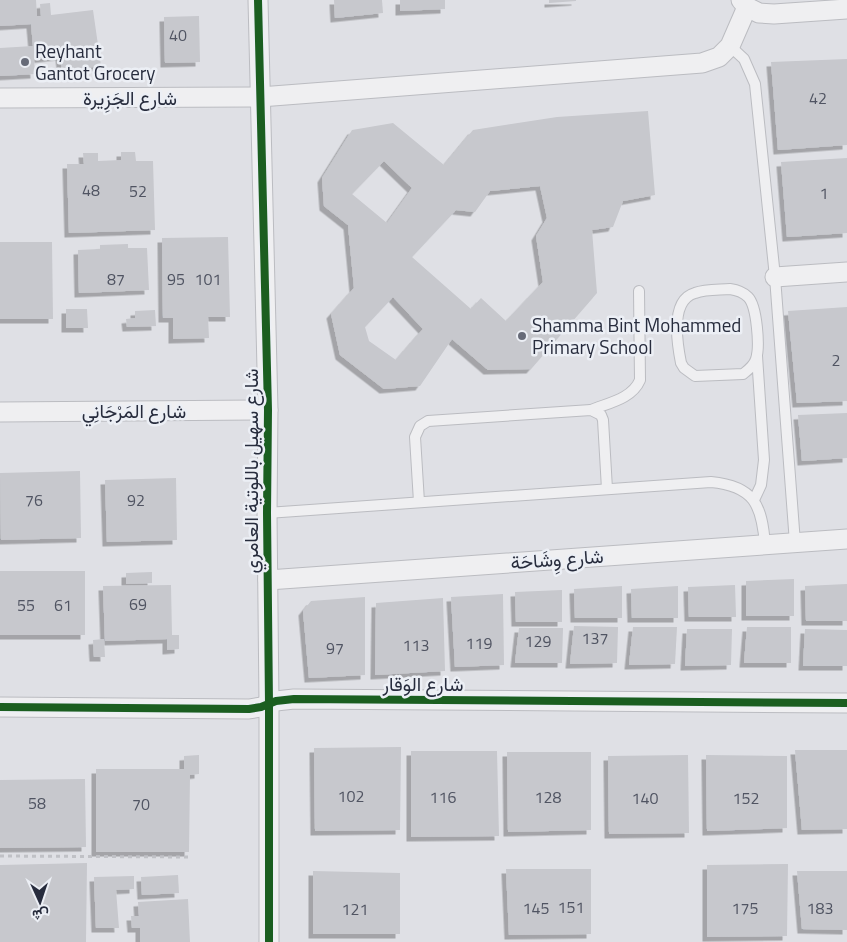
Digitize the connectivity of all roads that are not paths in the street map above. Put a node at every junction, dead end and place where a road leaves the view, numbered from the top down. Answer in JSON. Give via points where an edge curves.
{"nodes":[{"id":1,"x":258,"y":0,"type":"edge"},
{"id":2,"x":744,"y":3,"type":"edge"},
{"id":3,"x":847,"y":9,"type":"edge"},
{"id":4,"x":730,"y":46,"type":"junction"},
{"id":5,"x":260,"y":97,"type":"junction"},
{"id":6,"x":0,"y":98,"type":"edge"},
{"id":7,"x":847,"y":272,"type":"edge"},
{"id":8,"x":775,"y":277,"type":"junction"},
{"id":9,"x":639,"y":291,"type":"dead end"},
{"id":10,"x":757,"y":351,"type":"junction"},
{"id":11,"x":268,"y":410,"type":"junction"},
{"id":12,"x":591,"y":410,"type":"junction"},
{"id":13,"x":0,"y":412,"type":"edge"},
{"id":14,"x":607,"y":489,"type":"junction"},
{"id":15,"x":754,"y":500,"type":"junction"},
{"id":16,"x":419,"y":502,"type":"junction"},
{"id":17,"x":266,"y":512,"type":"junction"},
{"id":18,"x":847,"y":539,"type":"edge"},
{"id":19,"x":796,"y":543,"type":"junction"},
{"id":20,"x":765,"y":545,"type":"junction"},
{"id":21,"x":268,"y":580,"type":"junction"},
{"id":22,"x":847,"y":702,"type":"edge"},
{"id":23,"x":269,"y":704,"type":"junction"},
{"id":24,"x":0,"y":707,"type":"edge"},
{"id":25,"x":268,"y":942,"type":"edge"}],
"edges":[{"from":1,"to":5,"type":"street","name":"شارع سهيل باللوتية العامري"},
{"from":2,"to":3,"type":"street","via":[[760,13],[774,14]]},
{"from":2,"to":4,"type":"street"},
{"from":4,"to":5,"type":"street","name":"شارع الجَزِيرة","via":[[720,57],[702,62]]},
{"from":4,"to":8,"type":"lane","via":[[744,59],[755,84]]},
{"from":5,"to":6,"type":"street","name":"شارع الجَزِيرة"},
{"from":5,"to":11,"type":"street","name":"شارع سهيل باللوتية العامري"},
{"from":7,"to":8,"type":"street"},
{"from":8,"to":19,"type":"lane"},
{"from":9,"to":12,"type":"lane","via":[[638,386],[627,395]]},
{"from":10,"to":10,"type":"lane","via":[[755,309],[749,297],[730,289],[700,291],[682,301],[677,317],[679,357],[689,373],[695,376],[743,374],[754,364]]},
{"from":10,"to":15,"type":"lane","via":[[764,460]]},
{"from":11,"to":13,"type":"street","name":"شارع المَرْجَانِي"},
{"from":11,"to":17,"type":"street","name":"شارع سهيل باللوتية العامري"},
{"from":12,"to":14,"type":"lane","via":[[601,415],[603,420]]},
{"from":12,"to":16,"type":"lane","via":[[428,421],[420,426],[415,437]]},
{"from":14,"to":15,"type":"lane","via":[[727,483]]},
{"from":14,"to":16,"type":"lane"},
{"from":15,"to":20,"type":"lane","via":[[764,525]]},
{"from":16,"to":17,"type":"lane"},
{"from":17,"to":21,"type":"street","name":"شارع سهيل باللوتية العامري"},
{"from":18,"to":19,"type":"street","name":"شارع وِشَاحَة"},
{"from":19,"to":20,"type":"street","name":"شارع وِشَاحَة"},
{"from":20,"to":21,"type":"street","name":"شارع وِشَاحَة"},
{"from":21,"to":23,"type":"street","name":"شارع سهيل باللوتية العامري"},
{"from":22,"to":23,"type":"street","name":"شارع الوَقار","via":[[294,699],[276,700]]},
{"from":23,"to":24,"type":"street","name":"شارع الوَقار","via":[[249,709]]},
{"from":23,"to":25,"type":"street","name":"شارع سهيل باللوتية العامري"}]}
